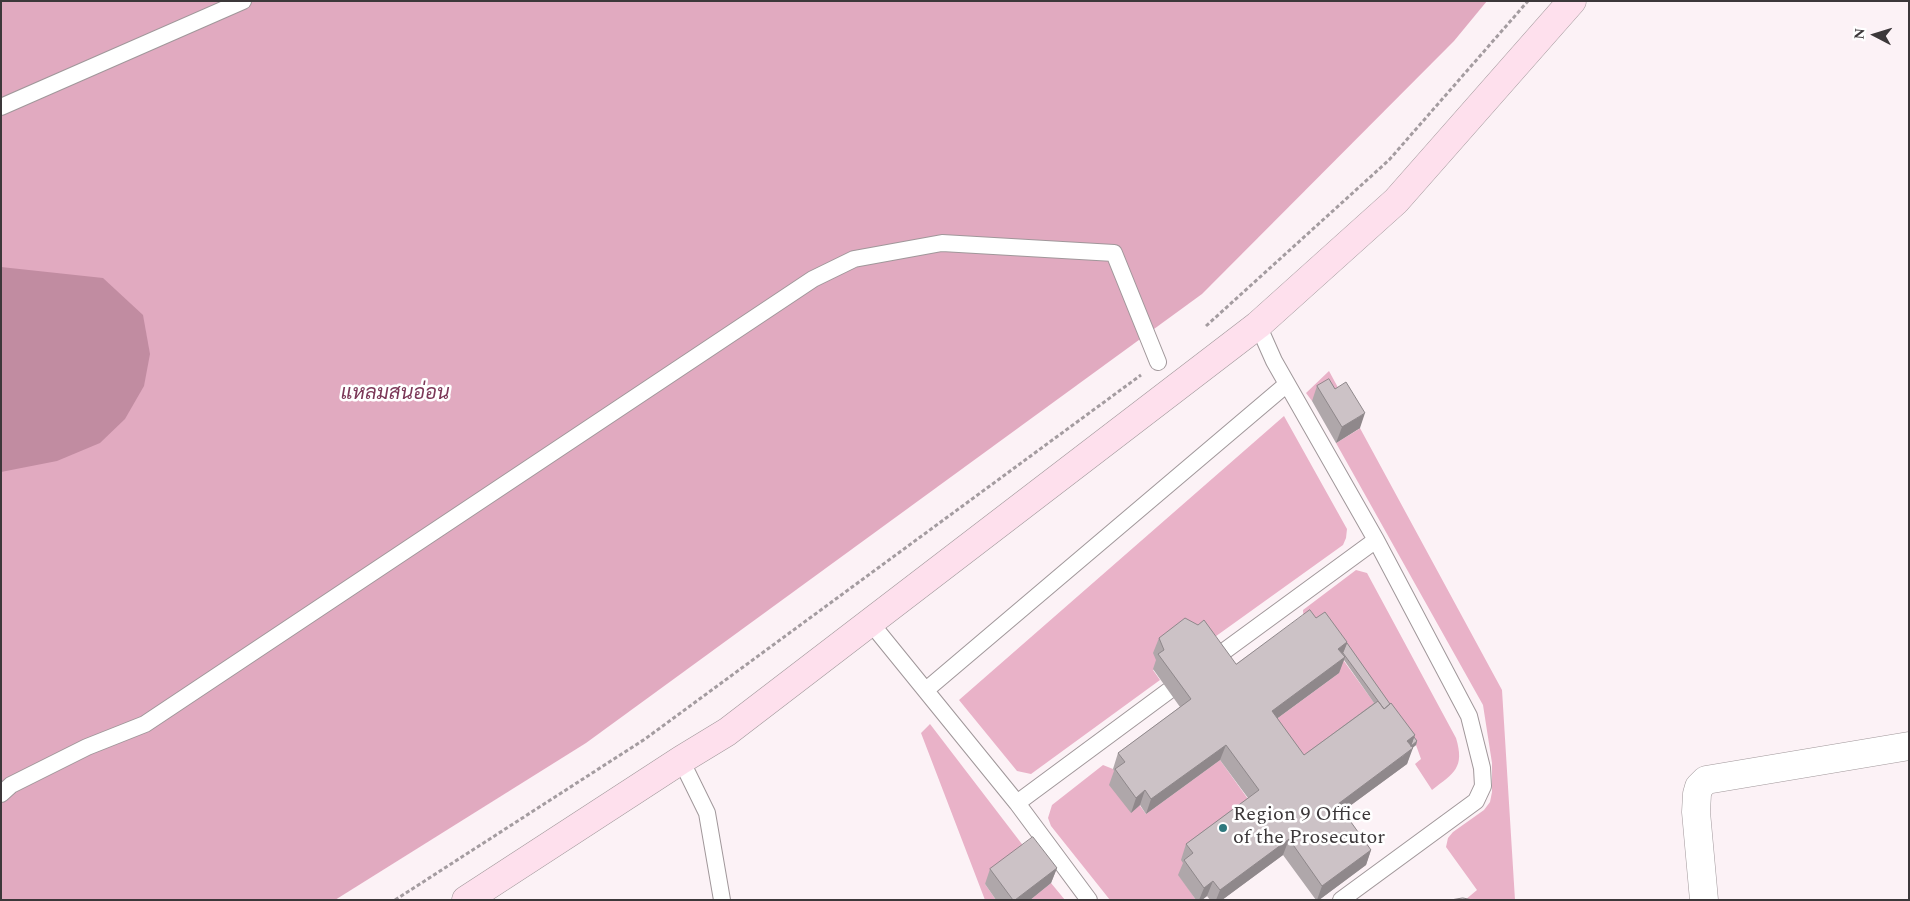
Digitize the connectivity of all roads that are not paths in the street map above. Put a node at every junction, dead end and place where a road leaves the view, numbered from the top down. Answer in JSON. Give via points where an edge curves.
{"nodes":[{"id":1,"x":243,"y":1,"type":"edge"},
{"id":2,"x":1572,"y":1,"type":"edge"},
{"id":3,"x":1,"y":107,"type":"edge"},
{"id":4,"x":1258,"y":326,"type":"junction"},
{"id":5,"x":1158,"y":362,"type":"road end"},
{"id":6,"x":1287,"y":384,"type":"junction"},
{"id":7,"x":1376,"y":540,"type":"junction"},
{"id":8,"x":870,"y":622,"type":"junction"},
{"id":9,"x":926,"y":690,"type":"junction"},
{"id":10,"x":1909,"y":746,"type":"edge"},
{"id":11,"x":681,"y":760,"type":"junction"},
{"id":12,"x":1,"y":794,"type":"edge"},
{"id":13,"x":1017,"y":803,"type":"junction"},
{"id":14,"x":466,"y":900,"type":"edge"},
{"id":15,"x":722,"y":900,"type":"edge"},
{"id":16,"x":1089,"y":900,"type":"edge"},
{"id":17,"x":1341,"y":900,"type":"edge"},
{"id":18,"x":1704,"y":900,"type":"edge"}],
"edges":[{"from":1,"to":3,"type":"lane"},
{"from":2,"to":4,"type":"street","via":[[1396,201]]},
{"from":4,"to":6,"type":"lane"},
{"from":4,"to":8,"type":"street"},
{"from":5,"to":12,"type":"lane","via":[[1114,253],[942,243],[854,259],[813,279],[145,724],[87,747]]},
{"from":6,"to":7,"type":"lane"},
{"from":6,"to":9,"type":"lane"},
{"from":7,"to":13,"type":"lane"},
{"from":7,"to":17,"type":"lane","via":[[1469,716],[1482,768],[1483,786],[1476,801]]},
{"from":8,"to":9,"type":"lane"},
{"from":8,"to":11,"type":"street","via":[[727,732]]},
{"from":9,"to":13,"type":"lane"},
{"from":10,"to":18,"type":"street","via":[[1706,780],[1697,794],[1696,812]]},
{"from":11,"to":14,"type":"street"},
{"from":11,"to":15,"type":"lane","via":[[707,813]]},
{"from":13,"to":16,"type":"lane"}]}
